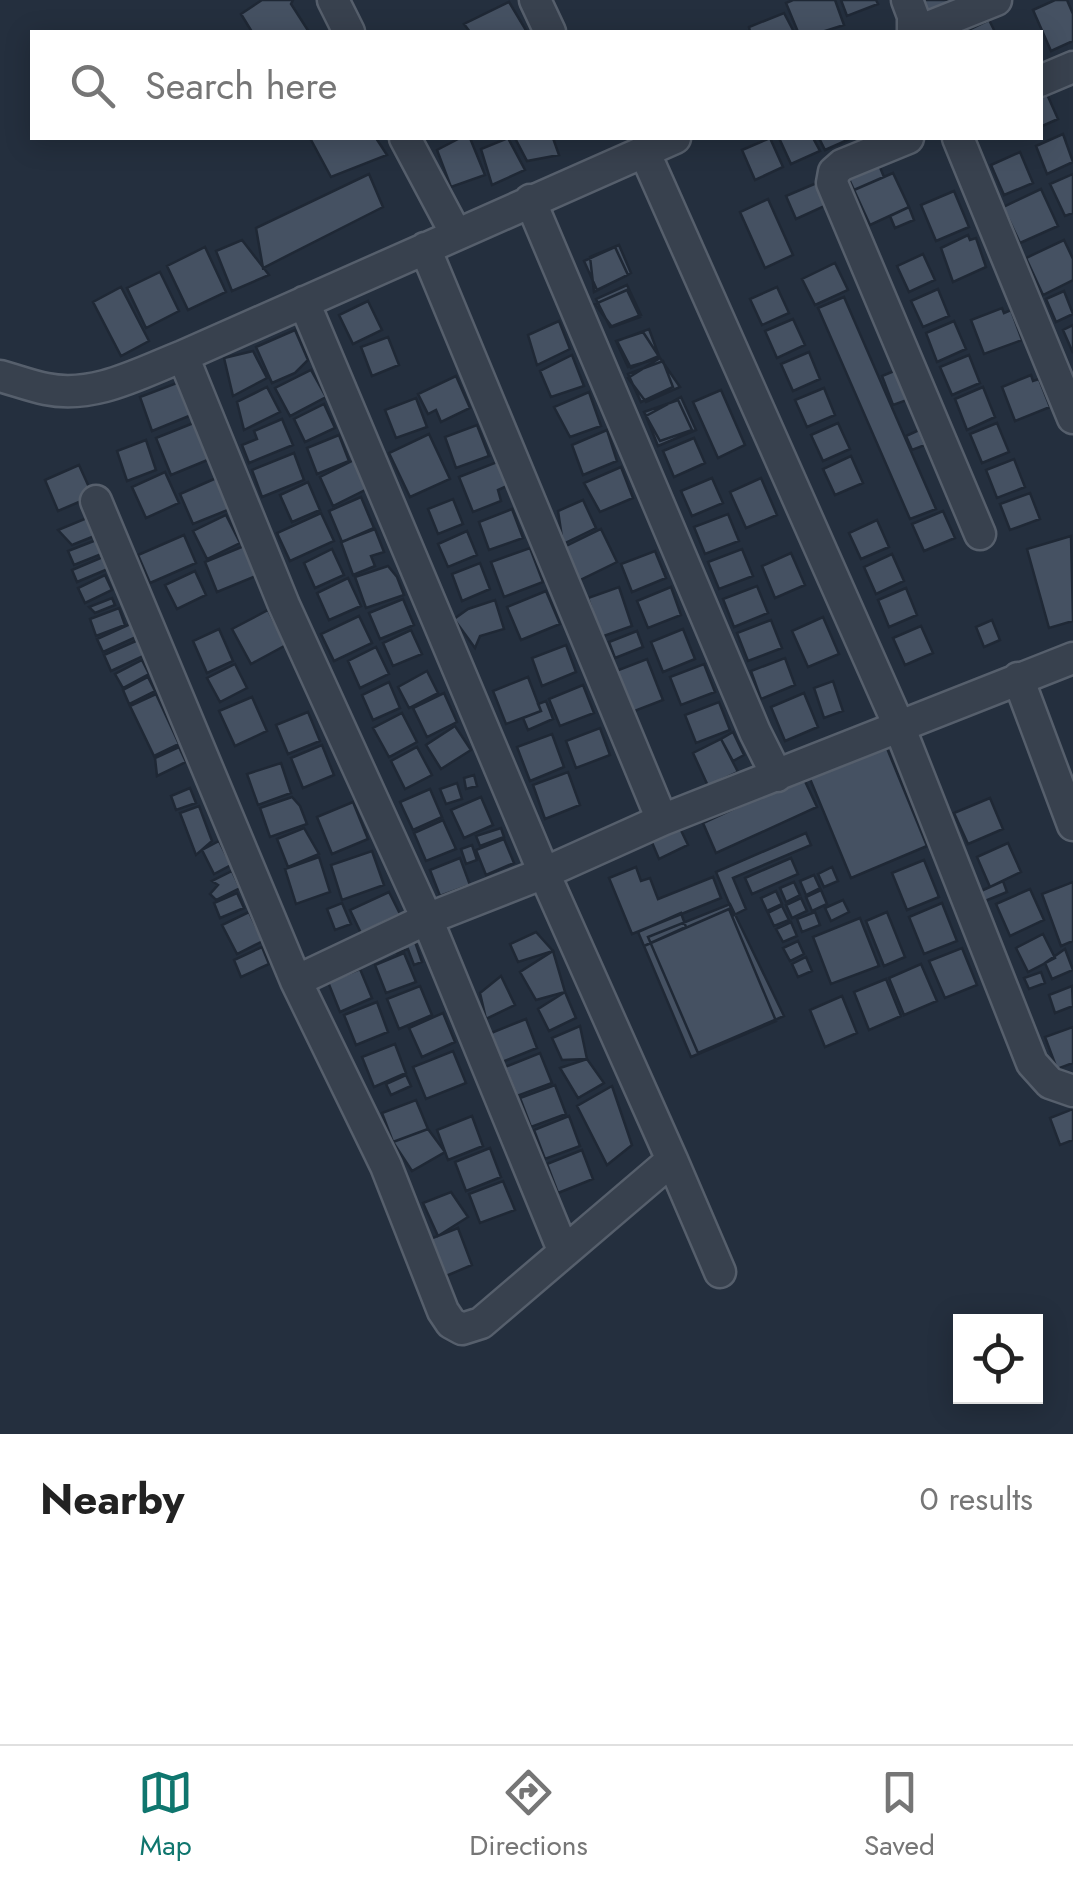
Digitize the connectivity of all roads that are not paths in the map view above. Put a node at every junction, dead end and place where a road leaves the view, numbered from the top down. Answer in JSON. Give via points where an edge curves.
{"nodes":[{"id":1,"x":333,"y":0,"type":"edge"},
{"id":2,"x":534,"y":0,"type":"edge"},
{"id":3,"x":907,"y":0,"type":"edge"},
{"id":4,"x":996,"y":0,"type":"edge"},
{"id":5,"x":348,"y":30,"type":"edge"},
{"id":6,"x":549,"y":30,"type":"edge"},
{"id":7,"x":915,"y":30,"type":"edge"},
{"id":8,"x":920,"y":30,"type":"edge"},
{"id":9,"x":405,"y":140,"type":"edge"},
{"id":10,"x":671,"y":140,"type":"edge"},
{"id":11,"x":903,"y":140,"type":"edge"},
{"id":12,"x":959,"y":140,"type":"edge"},
{"id":13,"x":602,"y":151,"type":"edge"},
{"id":14,"x":644,"y":151,"type":"junction"},
{"id":15,"x":530,"y":200,"type":"junction"},
{"id":16,"x":456,"y":234,"type":"junction"},
{"id":17,"x":425,"y":248,"type":"junction"},
{"id":18,"x":304,"y":302,"type":"junction"},
{"id":19,"x":183,"y":356,"type":"junction"},
{"id":20,"x":0,"y":376,"type":"edge"},
{"id":21,"x":1073,"y":418,"type":"edge"},
{"id":22,"x":96,"y":500,"type":"dead end"},
{"id":23,"x":980,"y":534,"type":"dead end"},
{"id":24,"x":1073,"y":658,"type":"edge"},
{"id":25,"x":1018,"y":678,"type":"junction"},
{"id":26,"x":899,"y":726,"type":"junction"},
{"id":27,"x":777,"y":776,"type":"junction"},
{"id":28,"x":662,"y":820,"type":"junction"},
{"id":29,"x":1073,"y":825,"type":"edge"},
{"id":30,"x":544,"y":873,"type":"junction"},
{"id":31,"x":427,"y":919,"type":"junction"},
{"id":32,"x":296,"y":981,"type":"junction"},
{"id":33,"x":1073,"y":1090,"type":"edge"},
{"id":34,"x":672,"y":1160,"type":"junction"},
{"id":35,"x":563,"y":1250,"type":"junction"},
{"id":36,"x":720,"y":1272,"type":"dead end"}],
"edges":[{"from":1,"to":5,"type":"street"},
{"from":2,"to":6,"type":"street"},
{"from":3,"to":7,"type":"street"},
{"from":4,"to":8,"type":"street"},
{"from":9,"to":16,"type":"street"},
{"from":10,"to":14,"type":"street"},
{"from":11,"to":23,"type":"street","via":[[842,165],[832,183]]},
{"from":12,"to":21,"type":"street"},
{"from":13,"to":14,"type":"street"},
{"from":13,"to":15,"type":"street"},
{"from":14,"to":26,"type":"street"},
{"from":15,"to":16,"type":"street"},
{"from":15,"to":27,"type":"street"},
{"from":16,"to":17,"type":"street"},
{"from":17,"to":18,"type":"street"},
{"from":17,"to":28,"type":"street"},
{"from":18,"to":19,"type":"street"},
{"from":18,"to":30,"type":"street"},
{"from":19,"to":20,"type":"street","via":[[85,391]]},
{"from":19,"to":31,"type":"street","via":[[284,606]]},
{"from":22,"to":32,"type":"street"},
{"from":24,"to":25,"type":"street"},
{"from":25,"to":26,"type":"street"},
{"from":25,"to":29,"type":"street"},
{"from":26,"to":27,"type":"street"},
{"from":26,"to":33,"type":"street","via":[[1032,1063],[1050,1083]]},
{"from":27,"to":28,"type":"street"},
{"from":28,"to":30,"type":"street"},
{"from":30,"to":31,"type":"street"},
{"from":30,"to":34,"type":"street"},
{"from":31,"to":32,"type":"street"},
{"from":31,"to":35,"type":"street"},
{"from":32,"to":35,"type":"street","via":[[386,1166],[452,1323],[462,1329],[481,1323]]},
{"from":34,"to":35,"type":"street"},
{"from":34,"to":36,"type":"street"}]}
